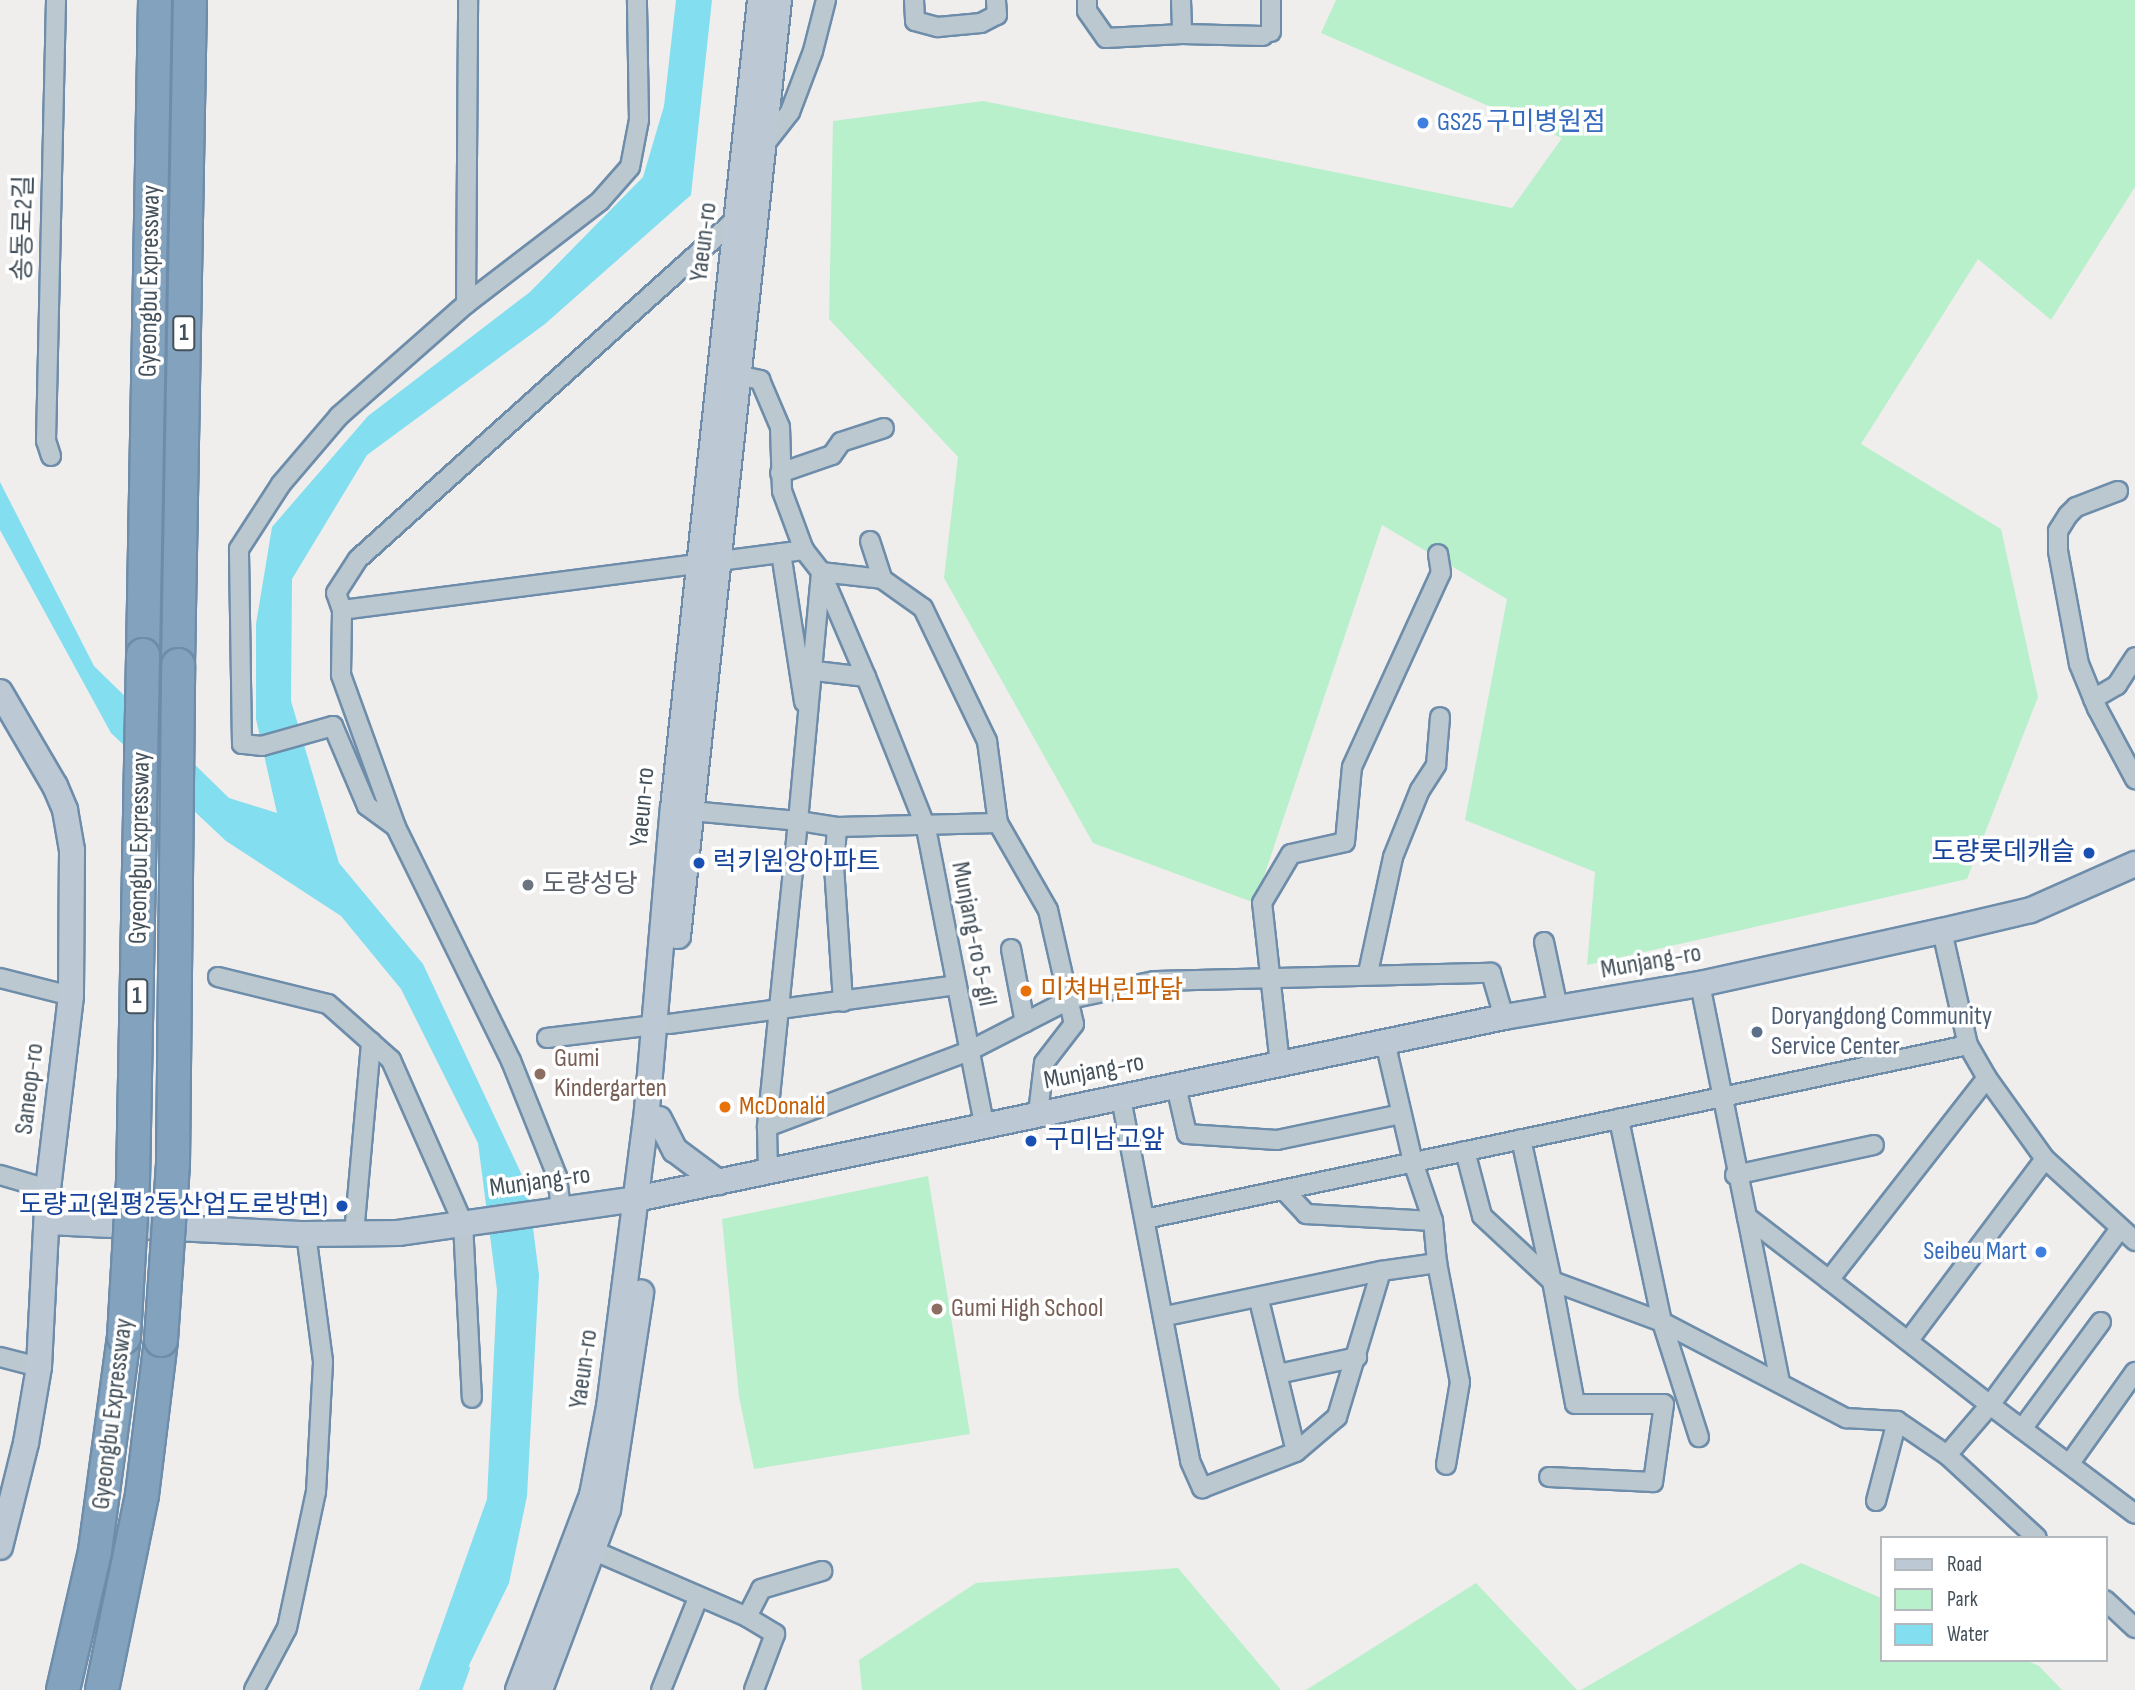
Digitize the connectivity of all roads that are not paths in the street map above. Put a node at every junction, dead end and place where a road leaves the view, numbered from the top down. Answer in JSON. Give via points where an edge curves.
{"nodes":[{"id":1,"x":56,"y":0,"type":"edge"},
{"id":2,"x":155,"y":0,"type":"edge"},
{"id":3,"x":190,"y":0,"type":"edge"},
{"id":4,"x":468,"y":0,"type":"edge"},
{"id":5,"x":637,"y":0,"type":"edge"},
{"id":6,"x":760,"y":0,"type":"edge"},
{"id":7,"x":779,"y":0,"type":"edge"},
{"id":8,"x":826,"y":0,"type":"edge"},
{"id":9,"x":914,"y":0,"type":"edge"},
{"id":10,"x":996,"y":0,"type":"edge"},
{"id":11,"x":1087,"y":0,"type":"edge"},
{"id":12,"x":1181,"y":0,"type":"edge"},
{"id":13,"x":1271,"y":0,"type":"edge"},
{"id":14,"x":1182,"y":34,"type":"junction"},
{"id":15,"x":765,"y":145,"type":"junction"},
{"id":16,"x":736,"y":219,"type":"junction"},
{"id":17,"x":466,"y":304,"type":"junction"},
{"id":18,"x":737,"y":375,"type":"junction"},
{"id":19,"x":884,"y":428,"type":"dead end"},
{"id":20,"x":51,"y":456,"type":"dead end"},
{"id":21,"x":780,"y":472,"type":"junction"},
{"id":22,"x":2118,"y":491,"type":"dead end"},
{"id":23,"x":870,"y":541,"type":"dead end"},
{"id":24,"x":804,"y":550,"type":"junction"},
{"id":25,"x":781,"y":553,"type":"junction"},
{"id":26,"x":1437,"y":554,"type":"dead end"},
{"id":27,"x":708,"y":561,"type":"junction"},
{"id":28,"x":821,"y":572,"type":"junction"},
{"id":29,"x":882,"y":579,"type":"junction"},
{"id":30,"x":342,"y":610,"type":"junction"},
{"id":31,"x":2135,"y":657,"type":"edge"},
{"id":32,"x":815,"y":671,"type":"junction"},
{"id":33,"x":866,"y":677,"type":"junction"},
{"id":34,"x":0,"y":692,"type":"edge"},
{"id":35,"x":2093,"y":699,"type":"junction"},
{"id":36,"x":1440,"y":717,"type":"dead end"},
{"id":37,"x":807,"y":719,"type":"junction"},
{"id":38,"x":2135,"y":779,"type":"edge"},
{"id":39,"x":691,"y":811,"type":"junction"},
{"id":40,"x":798,"y":821,"type":"junction"},
{"id":41,"x":998,"y":823,"type":"junction"},
{"id":42,"x":396,"y":827,"type":"junction"},
{"id":43,"x":837,"y":827,"type":"junction"},
{"id":44,"x":926,"y":828,"type":"junction"},
{"id":45,"x":2135,"y":864,"type":"edge"},
{"id":46,"x":1942,"y":931,"type":"junction"},
{"id":47,"x":1544,"y":942,"type":"dead end"},
{"id":48,"x":1011,"y":949,"type":"dead end"},
{"id":49,"x":1368,"y":973,"type":"junction"},
{"id":50,"x":218,"y":977,"type":"dead end"},
{"id":51,"x":0,"y":978,"type":"edge"},
{"id":52,"x":1270,"y":981,"type":"junction"},
{"id":53,"x":1700,"y":984,"type":"junction"},
{"id":54,"x":956,"y":985,"type":"junction"},
{"id":55,"x":71,"y":996,"type":"junction"},
{"id":56,"x":1070,"y":999,"type":"junction"},
{"id":57,"x":843,"y":1002,"type":"junction"},
{"id":58,"x":1558,"y":1009,"type":"junction"},
{"id":59,"x":778,"y":1011,"type":"junction"},
{"id":60,"x":1504,"y":1017,"type":"junction"},
{"id":61,"x":1025,"y":1023,"type":"junction"},
{"id":62,"x":662,"y":1024,"type":"junction"},
{"id":63,"x":547,"y":1038,"type":"dead end"},
{"id":64,"x":371,"y":1042,"type":"junction"},
{"id":65,"x":1385,"y":1042,"type":"junction"},
{"id":66,"x":1968,"y":1045,"type":"junction"},
{"id":67,"x":969,"y":1051,"type":"junction"},
{"id":68,"x":1280,"y":1065,"type":"junction"},
{"id":69,"x":1987,"y":1077,"type":"junction"},
{"id":70,"x":1176,"y":1086,"type":"junction"},
{"id":71,"x":1723,"y":1097,"type":"junction"},
{"id":72,"x":1121,"y":1098,"type":"junction"},
{"id":73,"x":1038,"y":1113,"type":"junction"},
{"id":74,"x":1401,"y":1114,"type":"junction"},
{"id":75,"x":659,"y":1119,"type":"junction"},
{"id":76,"x":1619,"y":1119,"type":"junction"},
{"id":77,"x":984,"y":1125,"type":"junction"},
{"id":78,"x":767,"y":1127,"type":"junction"},
{"id":79,"x":1521,"y":1139,"type":"junction"},
{"id":80,"x":1874,"y":1144,"type":"dead end"},
{"id":81,"x":1465,"y":1151,"type":"junction"},
{"id":82,"x":2045,"y":1159,"type":"junction"},
{"id":83,"x":1413,"y":1162,"type":"junction"},
{"id":84,"x":768,"y":1172,"type":"junction"},
{"id":85,"x":0,"y":1175,"type":"edge"},
{"id":86,"x":1735,"y":1175,"type":"junction"},
{"id":87,"x":718,"y":1182,"type":"junction"},
{"id":88,"x":48,"y":1189,"type":"junction"},
{"id":89,"x":1284,"y":1190,"type":"junction"},
{"id":90,"x":644,"y":1198,"type":"junction"},
{"id":91,"x":561,"y":1209,"type":"junction"},
{"id":92,"x":1747,"y":1217,"type":"junction"},
{"id":93,"x":1145,"y":1219,"type":"junction"},
{"id":94,"x":1433,"y":1221,"type":"junction"},
{"id":95,"x":48,"y":1222,"type":"junction"},
{"id":96,"x":463,"y":1223,"type":"junction"},
{"id":97,"x":2119,"y":1230,"type":"junction"},
{"id":98,"x":306,"y":1234,"type":"junction"},
{"id":99,"x":354,"y":1234,"type":"junction"},
{"id":100,"x":2135,"y":1241,"type":"edge"},
{"id":101,"x":1437,"y":1263,"type":"junction"},
{"id":102,"x":1381,"y":1271,"type":"junction"},
{"id":103,"x":1829,"y":1280,"type":"junction"},
{"id":104,"x":1552,"y":1281,"type":"junction"},
{"id":105,"x":1259,"y":1300,"type":"junction"},
{"id":106,"x":1166,"y":1316,"type":"junction"},
{"id":107,"x":1662,"y":1322,"type":"junction"},
{"id":108,"x":2101,"y":1322,"type":"dead end"},
{"id":109,"x":1909,"y":1340,"type":"junction"},
{"id":110,"x":0,"y":1357,"type":"edge"},
{"id":111,"x":1357,"y":1357,"type":"junction"},
{"id":112,"x":39,"y":1367,"type":"junction"},
{"id":113,"x":2135,"y":1372,"type":"edge"},
{"id":114,"x":1278,"y":1374,"type":"junction"},
{"id":115,"x":1780,"y":1382,"type":"junction"},
{"id":116,"x":472,"y":1398,"type":"dead end"},
{"id":117,"x":1664,"y":1404,"type":"junction"},
{"id":118,"x":1990,"y":1405,"type":"junction"},
{"id":119,"x":1688,"y":1407,"type":"junction"},
{"id":120,"x":1898,"y":1421,"type":"junction"},
{"id":121,"x":2022,"y":1429,"type":"junction"},
{"id":122,"x":1699,"y":1437,"type":"dead end"},
{"id":123,"x":1296,"y":1452,"type":"junction"},
{"id":124,"x":1947,"y":1455,"type":"junction"},
{"id":125,"x":2070,"y":1463,"type":"junction"},
{"id":126,"x":1446,"y":1465,"type":"dead end"},
{"id":127,"x":1549,"y":1477,"type":"dead end"},
{"id":128,"x":1876,"y":1501,"type":"dead end"},
{"id":129,"x":2135,"y":1514,"type":"edge"},
{"id":130,"x":2035,"y":1536,"type":"edge"},
{"id":131,"x":0,"y":1547,"type":"edge"},
{"id":132,"x":586,"y":1547,"type":"junction"},
{"id":133,"x":822,"y":1571,"type":"dead end"},
{"id":134,"x":698,"y":1598,"type":"junction"},
{"id":135,"x":2107,"y":1602,"type":"edge"},
{"id":136,"x":747,"y":1617,"type":"junction"},
{"id":137,"x":2135,"y":1628,"type":"edge"},
{"id":138,"x":63,"y":1690,"type":"edge"},
{"id":139,"x":102,"y":1690,"type":"edge"},
{"id":140,"x":254,"y":1690,"type":"edge"},
{"id":141,"x":518,"y":1690,"type":"edge"},
{"id":142,"x":540,"y":1690,"type":"edge"},
{"id":143,"x":661,"y":1690,"type":"edge"},
{"id":144,"x":754,"y":1690,"type":"edge"}],
"edges":[{"from":1,"to":20,"type":"street","name":"송동로2길","via":[[46,441]]},
{"from":2,"to":138,"type":"highway","name":"Gyeongbu Expressway","number":"1","bridge":true,"via":[[133,1182],[124,1338],[95,1552]]},
{"from":3,"to":139,"type":"highway","name":"Gyeongbu Expressway","number":"1","bridge":true,"via":[[173,1164],[161,1340],[142,1495]]},
{"from":4,"to":17,"type":"street"},
{"from":5,"to":17,"type":"street","via":[[639,120],[630,167],[600,201]]},
{"from":6,"to":16,"type":"street","name":"Yaeun-ro"},
{"from":7,"to":15,"type":"street","name":"Yaeun-ro"},
{"from":8,"to":15,"type":"street","via":[[790,112]]},
{"from":9,"to":10,"type":"street","via":[[915,21],[938,27],[981,23],[997,15]]},
{"from":11,"to":14,"type":"street","via":[[1087,11],[1106,38]]},
{"from":12,"to":14,"type":"street"},
{"from":13,"to":14,"type":"street","via":[[1267,34]]},
{"from":15,"to":18,"type":"street","name":"Yaeun-ro"},
{"from":16,"to":27,"type":"street","name":"Yaeun-ro"},
{"from":16,"to":30,"type":"street","via":[[358,559],[336,593]]},
{"from":17,"to":42,"type":"street","via":[[339,415],[281,484],[239,549],[242,744],[262,746],[333,726],[367,806]]},
{"from":18,"to":21,"type":"street","via":[[760,380],[780,427]]},
{"from":18,"to":27,"type":"street","name":"Yaeun-ro"},
{"from":19,"to":21,"type":"street","via":[[841,442],[831,454]]},
{"from":21,"to":24,"type":"street"},
{"from":22,"to":35,"type":"street","via":[[2076,507],[2058,531],[2079,664]]},
{"from":23,"to":29,"type":"street"},
{"from":24,"to":25,"type":"street"},
{"from":24,"to":28,"type":"street","name":"Munjang-ro 5-gil"},
{"from":25,"to":27,"type":"street"},
{"from":25,"to":37,"type":"street"},
{"from":26,"to":52,"type":"street","via":[[1441,573],[1352,767],[1345,842],[1291,854],[1262,903]]},
{"from":27,"to":30,"type":"street"},
{"from":27,"to":39,"type":"street","name":"Yaeun-ro"},
{"from":27,"to":62,"type":"street","name":"Yaeun-ro"},
{"from":28,"to":29,"type":"street"},
{"from":28,"to":32,"type":"street"},
{"from":28,"to":33,"type":"street","name":"Munjang-ro 5-gil"},
{"from":29,"to":41,"type":"street","via":[[923,608],[983,732]]},
{"from":30,"to":42,"type":"street","via":[[341,675]]},
{"from":31,"to":35,"type":"street","via":[[2117,685]]},
{"from":32,"to":33,"type":"street"},
{"from":32,"to":37,"type":"street"},
{"from":33,"to":44,"type":"street","name":"Munjang-ro 5-gil"},
{"from":34,"to":55,"type":"street","name":"Saneop-ro","via":[[55,786],[69,828]]},
{"from":35,"to":38,"type":"street"},
{"from":36,"to":49,"type":"street","via":[[1436,765],[1420,790],[1393,857]]},
{"from":37,"to":40,"type":"street"},
{"from":39,"to":40,"type":"street"},
{"from":39,"to":62,"type":"street","name":"Yaeun-ro"},
{"from":40,"to":43,"type":"street"},
{"from":40,"to":59,"type":"street"},
{"from":41,"to":44,"type":"street"},
{"from":41,"to":56,"type":"street","via":[[1048,910]]},
{"from":42,"to":91,"type":"street","via":[[511,1061],[557,1176]]},
{"from":43,"to":44,"type":"street"},
{"from":43,"to":57,"type":"street","via":[[834,866]]},
{"from":44,"to":54,"type":"street","name":"Munjang-ro 5-gil"},
{"from":45,"to":46,"type":"street","name":"Munjang-ro","via":[[2031,910]]},
{"from":46,"to":53,"type":"street","name":"Munjang-ro"},
{"from":46,"to":66,"type":"street"},
{"from":47,"to":58,"type":"street"},
{"from":48,"to":61,"type":"street"},
{"from":49,"to":52,"type":"street"},
{"from":49,"to":60,"type":"street","via":[[1491,973]]},
{"from":50,"to":64,"type":"street","via":[[328,1004]]},
{"from":51,"to":55,"type":"street"},
{"from":52,"to":56,"type":"street","via":[[1155,981]]},
{"from":52,"to":68,"type":"street"},
{"from":53,"to":58,"type":"street","name":"Munjang-ro"},
{"from":53,"to":71,"type":"street"},
{"from":54,"to":57,"type":"street"},
{"from":54,"to":67,"type":"street","name":"Munjang-ro 5-gil"},
{"from":55,"to":88,"type":"street","name":"Saneop-ro"},
{"from":56,"to":61,"type":"street"},
{"from":56,"to":73,"type":"street","via":[[1074,1024],[1044,1063]]},
{"from":57,"to":59,"type":"street"},
{"from":58,"to":60,"type":"street","name":"Munjang-ro"},
{"from":59,"to":62,"type":"street"},
{"from":59,"to":78,"type":"street"},
{"from":60,"to":65,"type":"street","name":"Munjang-ro"},
{"from":61,"to":67,"type":"street"},
{"from":62,"to":63,"type":"street"},
{"from":62,"to":75,"type":"street","name":"Yaeun-ro"},
{"from":62,"to":90,"type":"street","name":"Yaeun-ro"},
{"from":64,"to":96,"type":"street","via":[[391,1060]]},
{"from":64,"to":99,"type":"street"},
{"from":65,"to":68,"type":"street","name":"Munjang-ro"},
{"from":65,"to":74,"type":"street"},
{"from":66,"to":69,"type":"street"},
{"from":66,"to":71,"type":"street"},
{"from":67,"to":77,"type":"street","name":"Munjang-ro 5-gil"},
{"from":67,"to":78,"type":"street"},
{"from":68,"to":70,"type":"street","name":"Munjang-ro"},
{"from":69,"to":82,"type":"street"},
{"from":69,"to":103,"type":"street"},
{"from":70,"to":72,"type":"street","name":"Munjang-ro"},
{"from":70,"to":74,"type":"street","via":[[1187,1134],[1276,1140]]},
{"from":71,"to":76,"type":"street"},
{"from":71,"to":86,"type":"street"},
{"from":72,"to":73,"type":"street","name":"Munjang-ro"},
{"from":72,"to":93,"type":"street"},
{"from":73,"to":77,"type":"street","name":"Munjang-ro"},
{"from":74,"to":83,"type":"street"},
{"from":75,"to":87,"type":"street","via":[[675,1150]]},
{"from":75,"to":90,"type":"street","name":"Yaeun-ro"},
{"from":76,"to":79,"type":"street"},
{"from":76,"to":107,"type":"street"},
{"from":77,"to":84,"type":"street","name":"Munjang-ro"},
{"from":78,"to":84,"type":"street"},
{"from":79,"to":81,"type":"street"},
{"from":79,"to":104,"type":"street"},
{"from":80,"to":86,"type":"street"},
{"from":81,"to":83,"type":"street"},
{"from":81,"to":104,"type":"street","via":[[1482,1216]]},
{"from":82,"to":97,"type":"street"},
{"from":82,"to":109,"type":"street"},
{"from":83,"to":89,"type":"street"},
{"from":83,"to":94,"type":"street"},
{"from":84,"to":87,"type":"street","name":"Munjang-ro"},
{"from":85,"to":88,"type":"street"},
{"from":86,"to":92,"type":"street"},
{"from":87,"to":90,"type":"street","name":"Munjang-ro"},
{"from":88,"to":95,"type":"street","name":"Saneop-ro"},
{"from":89,"to":93,"type":"street"},
{"from":89,"to":94,"type":"street","via":[[1306,1214]]},
{"from":90,"to":91,"type":"street","name":"Munjang-ro"},
{"from":90,"to":132,"type":"street","name":"Yaeun-ro"},
{"from":91,"to":96,"type":"street","name":"Munjang-ro"},
{"from":92,"to":103,"type":"street"},
{"from":92,"to":115,"type":"street"},
{"from":93,"to":106,"type":"street"},
{"from":94,"to":101,"type":"street"},
{"from":95,"to":98,"type":"street","name":"Munjang-ro"},
{"from":95,"to":112,"type":"street","name":"Saneop-ro"},
{"from":96,"to":99,"type":"street","name":"Munjang-ro"},
{"from":96,"to":116,"type":"street"},
{"from":97,"to":100,"type":"street"},
{"from":97,"to":118,"type":"street"},
{"from":98,"to":99,"type":"street","name":"Munjang-ro"},
{"from":98,"to":140,"type":"street","via":[[323,1361],[316,1492],[287,1628]]},
{"from":101,"to":102,"type":"street"},
{"from":101,"to":126,"type":"street","via":[[1460,1382]]},
{"from":102,"to":105,"type":"street"},
{"from":102,"to":111,"type":"street"},
{"from":103,"to":109,"type":"street"},
{"from":104,"to":107,"type":"street"},
{"from":104,"to":117,"type":"street","via":[[1575,1404]]},
{"from":105,"to":106,"type":"street"},
{"from":105,"to":114,"type":"street"},
{"from":106,"to":123,"type":"street","via":[[1190,1461],[1202,1488]]},
{"from":107,"to":115,"type":"street"},
{"from":107,"to":119,"type":"street"},
{"from":108,"to":121,"type":"street"},
{"from":109,"to":118,"type":"street"},
{"from":110,"to":112,"type":"street"},
{"from":111,"to":114,"type":"street"},
{"from":111,"to":123,"type":"street","via":[[1337,1417]]},
{"from":112,"to":131,"type":"street","name":"Saneop-ro"},
{"from":113,"to":125,"type":"street"},
{"from":114,"to":123,"type":"street"},
{"from":115,"to":120,"type":"street","via":[[1846,1418]]},
{"from":117,"to":119,"type":"street"},
{"from":117,"to":127,"type":"street","via":[[1653,1482]]},
{"from":118,"to":121,"type":"street"},
{"from":118,"to":124,"type":"street"},
{"from":119,"to":122,"type":"street"},
{"from":120,"to":124,"type":"street"},
{"from":120,"to":128,"type":"street"},
{"from":121,"to":125,"type":"street"},
{"from":124,"to":130,"type":"street"},
{"from":125,"to":129,"type":"street"},
{"from":132,"to":134,"type":"street"},
{"from":132,"to":141,"type":"street","name":"Yaeun-ro"},
{"from":132,"to":142,"type":"street","name":"Yaeun-ro"},
{"from":133,"to":136,"type":"street","via":[[761,1589]]},
{"from":134,"to":136,"type":"street"},
{"from":134,"to":143,"type":"street"},
{"from":135,"to":137,"type":"street"},
{"from":136,"to":144,"type":"street","via":[[775,1634]]}]}
